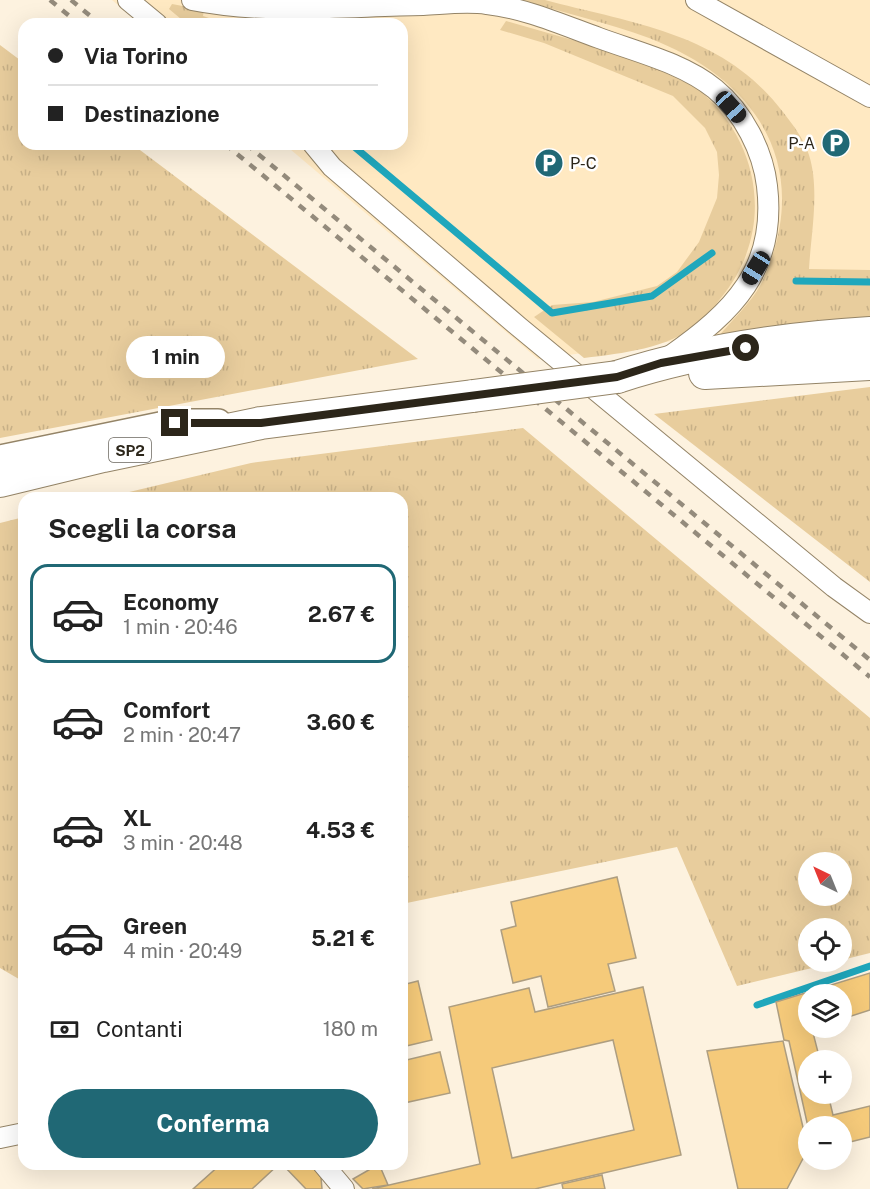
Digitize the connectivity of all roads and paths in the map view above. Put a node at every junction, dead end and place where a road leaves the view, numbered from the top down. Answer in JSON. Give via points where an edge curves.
{"nodes":[{"id":1,"x":128,"y":0,"type":"edge"},
{"id":2,"x":230,"y":0,"type":"edge"},
{"id":3,"x":696,"y":0,"type":"edge"},
{"id":4,"x":201,"y":2,"type":"edge"},
{"id":5,"x":281,"y":11,"type":"edge"},
{"id":6,"x":150,"y":18,"type":"edge"},
{"id":7,"x":870,"y":97,"type":"edge"},
{"id":8,"x":311,"y":150,"type":"edge"},
{"id":9,"x":318,"y":150,"type":"edge"},
{"id":10,"x":332,"y":167,"type":"junction"},
{"id":11,"x":870,"y":333,"type":"edge"},
{"id":12,"x":661,"y":363,"type":"junction"},
{"id":13,"x":870,"y":364,"type":"edge"},
{"id":14,"x":617,"y":377,"type":"junction"},
{"id":15,"x":261,"y":423,"type":"junction"},
{"id":16,"x":0,"y":459,"type":"edge"},
{"id":17,"x":0,"y":481,"type":"edge"},
{"id":18,"x":870,"y":613,"type":"edge"},
{"id":19,"x":18,"y":1134,"type":"edge"},
{"id":20,"x":0,"y":1138,"type":"edge"},
{"id":21,"x":328,"y":1170,"type":"edge"},
{"id":22,"x":344,"y":1189,"type":"edge"}],
"edges":[{"from":1,"to":6,"type":"street"},
{"from":2,"to":4,"type":"street"},
{"from":3,"to":7,"type":"street"},
{"from":4,"to":5,"type":"street"},
{"from":5,"to":12,"type":"street","via":[[486,4],[526,12],[680,68],[715,89],[746,124],[765,170],[770,215],[756,268],[734,303],[710,328]]},
{"from":8,"to":10,"type":"street"},
{"from":9,"to":10,"type":"street"},
{"from":10,"to":18,"type":"street","via":[[519,327]]},
{"from":11,"to":12,"type":"main road","number":"SP2"},
{"from":12,"to":14,"type":"main road","number":"SP2"},
{"from":13,"to":14,"type":"main road","number":"SP2"},
{"from":14,"to":15,"type":"main road","number":"SP2","bridge":true},
{"from":15,"to":16,"type":"main road","via":[[175,423]]},
{"from":15,"to":17,"type":"main road","number":"SP2"},
{"from":19,"to":20,"type":"street"},
{"from":21,"to":22,"type":"street"}]}
